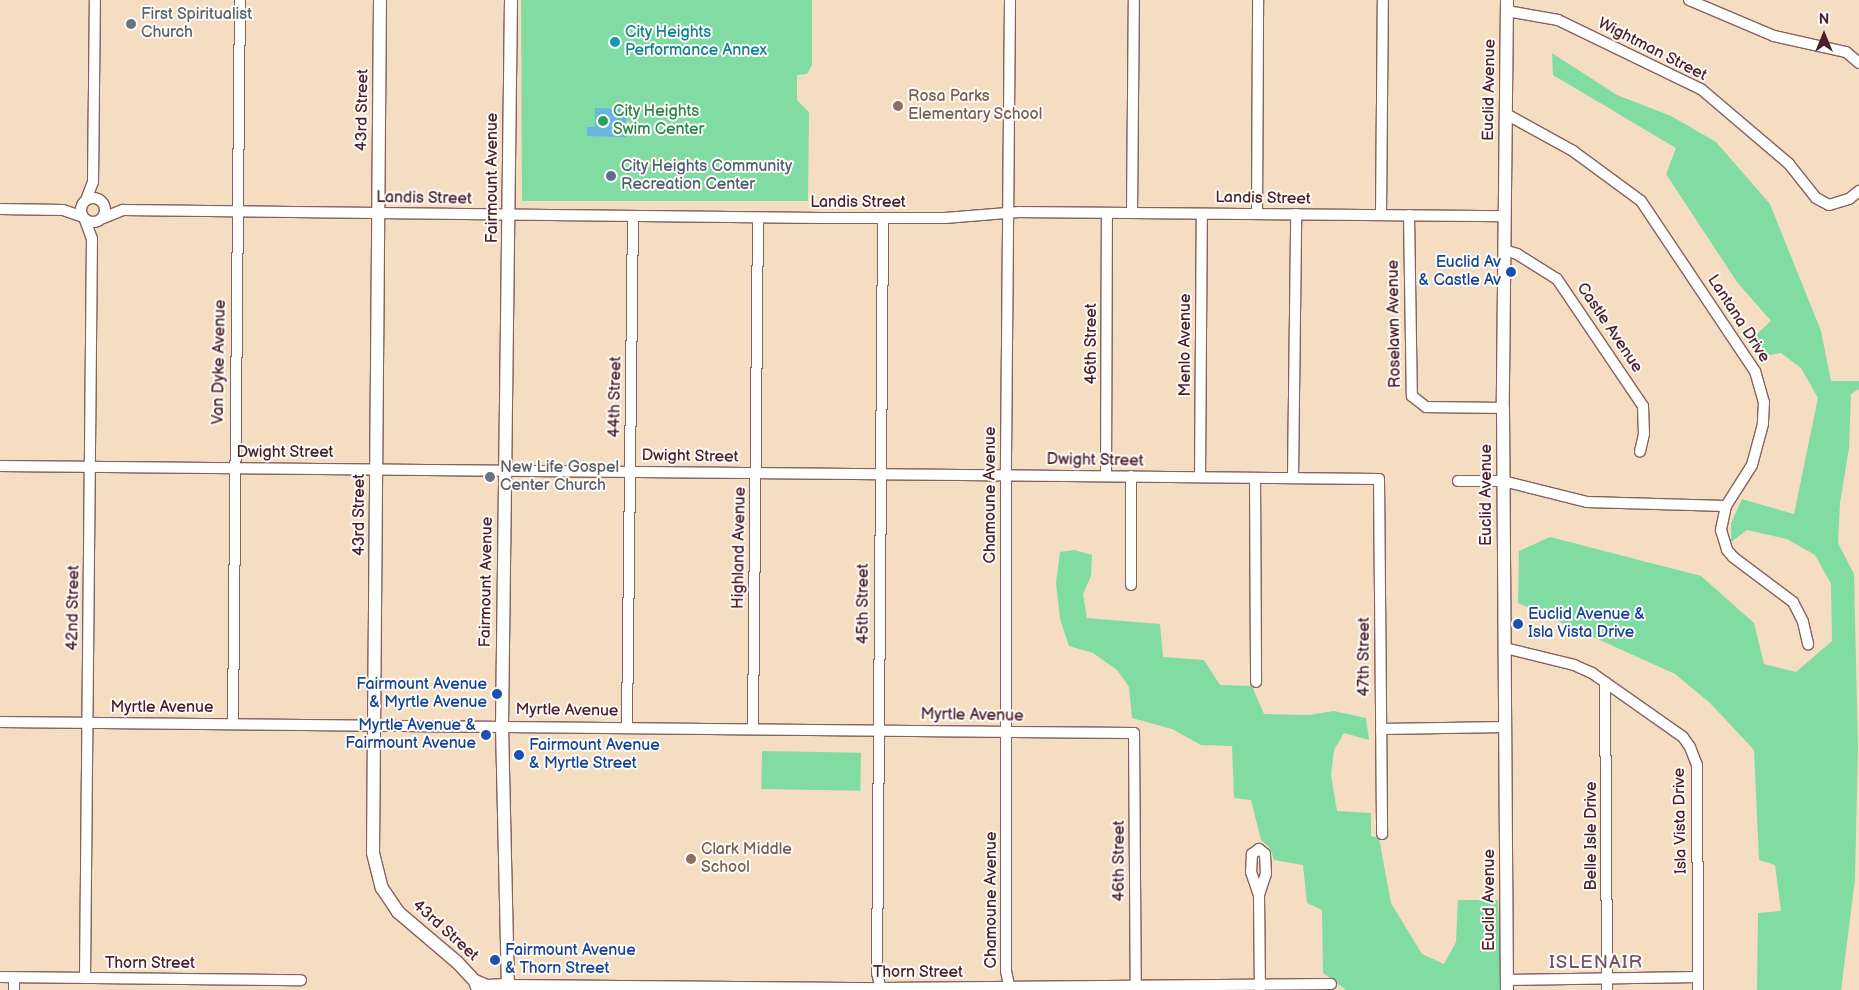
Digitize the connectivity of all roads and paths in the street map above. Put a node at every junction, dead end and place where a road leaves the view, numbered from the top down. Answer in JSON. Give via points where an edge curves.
{"nodes":[{"id":1,"x":95,"y":0,"type":"edge"},
{"id":2,"x":240,"y":0,"type":"edge"},
{"id":3,"x":380,"y":0,"type":"edge"},
{"id":4,"x":510,"y":0,"type":"edge"},
{"id":5,"x":1010,"y":0,"type":"edge"},
{"id":6,"x":1134,"y":0,"type":"edge"},
{"id":7,"x":1258,"y":0,"type":"edge"},
{"id":8,"x":1383,"y":0,"type":"edge"},
{"id":9,"x":1689,"y":0,"type":"edge"},
{"id":10,"x":1507,"y":6,"type":"edge"},
{"id":11,"x":1859,"y":63,"type":"edge"},
{"id":12,"x":1506,"y":114,"type":"junction"},
{"id":13,"x":93,"y":182,"type":"junction"},
{"id":14,"x":1859,"y":191,"type":"edge"},
{"id":15,"x":84,"y":201,"type":"junction"},
{"id":16,"x":102,"y":202,"type":"junction"},
{"id":17,"x":0,"y":209,"type":"edge"},
{"id":18,"x":63,"y":210,"type":"junction"},
{"id":19,"x":123,"y":210,"type":"junction"},
{"id":20,"x":237,"y":211,"type":"junction"},
{"id":21,"x":378,"y":213,"type":"junction"},
{"id":22,"x":1008,"y":213,"type":"junction"},
{"id":23,"x":1107,"y":213,"type":"junction"},
{"id":24,"x":1132,"y":213,"type":"junction"},
{"id":25,"x":1202,"y":214,"type":"junction"},
{"id":26,"x":1257,"y":214,"type":"junction"},
{"id":27,"x":1296,"y":214,"type":"junction"},
{"id":28,"x":1381,"y":215,"type":"junction"},
{"id":29,"x":1409,"y":215,"type":"junction"},
{"id":30,"x":509,"y":216,"type":"junction"},
{"id":31,"x":1504,"y":216,"type":"junction"},
{"id":32,"x":633,"y":217,"type":"junction"},
{"id":33,"x":758,"y":218,"type":"junction"},
{"id":34,"x":883,"y":218,"type":"junction"},
{"id":35,"x":84,"y":219,"type":"junction"},
{"id":36,"x":102,"y":219,"type":"junction"},
{"id":37,"x":92,"y":239,"type":"junction"},
{"id":38,"x":1504,"y":250,"type":"junction"},
{"id":39,"x":1503,"y":408,"type":"junction"},
{"id":40,"x":1640,"y":452,"type":"dead end"},
{"id":41,"x":0,"y":466,"type":"edge"},
{"id":42,"x":90,"y":466,"type":"junction"},
{"id":43,"x":234,"y":468,"type":"junction"},
{"id":44,"x":376,"y":469,"type":"junction"},
{"id":45,"x":505,"y":470,"type":"junction"},
{"id":46,"x":630,"y":471,"type":"junction"},
{"id":47,"x":755,"y":473,"type":"junction"},
{"id":48,"x":880,"y":474,"type":"junction"},
{"id":49,"x":1006,"y":475,"type":"junction"},
{"id":50,"x":1106,"y":476,"type":"junction"},
{"id":51,"x":1131,"y":476,"type":"junction"},
{"id":52,"x":1200,"y":477,"type":"junction"},
{"id":53,"x":1255,"y":478,"type":"junction"},
{"id":54,"x":1293,"y":478,"type":"junction"},
{"id":55,"x":1379,"y":479,"type":"joint"},
{"id":56,"x":1458,"y":481,"type":"dead end"},
{"id":57,"x":1503,"y":481,"type":"junction"},
{"id":58,"x":1726,"y":506,"type":"junction"},
{"id":59,"x":1131,"y":585,"type":"dead end"},
{"id":60,"x":1808,"y":644,"type":"dead end"},
{"id":61,"x":1505,"y":648,"type":"junction"},
{"id":62,"x":1256,"y":682,"type":"dead end"},
{"id":63,"x":1605,"y":682,"type":"junction"},
{"id":64,"x":0,"y":722,"type":"edge"},
{"id":65,"x":88,"y":722,"type":"junction"},
{"id":66,"x":233,"y":724,"type":"junction"},
{"id":67,"x":374,"y":725,"type":"junction"},
{"id":68,"x":502,"y":726,"type":"junction"},
{"id":69,"x":627,"y":727,"type":"junction"},
{"id":70,"x":1506,"y":727,"type":"junction"},
{"id":71,"x":753,"y":728,"type":"junction"},
{"id":72,"x":1381,"y":729,"type":"junction"},
{"id":73,"x":878,"y":730,"type":"junction"},
{"id":74,"x":1007,"y":731,"type":"junction"},
{"id":75,"x":1134,"y":733,"type":"joint"},
{"id":76,"x":1382,"y":834,"type":"dead end"},
{"id":77,"x":1259,"y":895,"type":"dead end"},
{"id":78,"x":0,"y":977,"type":"edge"},
{"id":79,"x":1698,"y":977,"type":"junction"},
{"id":80,"x":14,"y":978,"type":"junction"},
{"id":81,"x":85,"y":978,"type":"junction"},
{"id":82,"x":221,"y":979,"type":"junction"},
{"id":83,"x":1608,"y":979,"type":"junction"},
{"id":84,"x":300,"y":980,"type":"dead end"},
{"id":85,"x":1331,"y":984,"type":"dead end"},
{"id":86,"x":476,"y":985,"type":"edge"},
{"id":87,"x":1507,"y":985,"type":"edge"},
{"id":88,"x":1260,"y":987,"type":"edge"},
{"id":89,"x":506,"y":988,"type":"edge"},
{"id":90,"x":624,"y":988,"type":"edge"},
{"id":91,"x":1136,"y":988,"type":"edge"},
{"id":92,"x":751,"y":989,"type":"edge"},
{"id":93,"x":881,"y":989,"type":"edge"},
{"id":94,"x":1010,"y":989,"type":"edge"},
{"id":95,"x":14,"y":990,"type":"edge"},
{"id":96,"x":221,"y":990,"type":"edge"},
{"id":97,"x":1608,"y":990,"type":"edge"},
{"id":98,"x":1698,"y":990,"type":"edge"}],
"edges":[{"from":1,"to":13,"type":"street"},
{"from":2,"to":20,"type":"street","name":"Van Dyke Avenue"},
{"from":3,"to":21,"type":"main road","name":"43rd Street"},
{"from":4,"to":30,"type":"main road","name":"Fairmount Avenue"},
{"from":5,"to":22,"type":"street","name":"Chamoune Avenue"},
{"from":6,"to":24,"type":"street"},
{"from":7,"to":26,"type":"street"},
{"from":8,"to":28,"type":"street"},
{"from":9,"to":11,"type":"street","via":[[1774,36],[1846,52]]},
{"from":10,"to":12,"type":"main road","name":"Euclid Avenue"},
{"from":10,"to":14,"type":"street","name":"Wightman Street","via":[[1558,20],[1701,89],[1789,164],[1816,198],[1835,205]]},
{"from":12,"to":31,"type":"main road","name":"Euclid Avenue"},
{"from":12,"to":58,"type":"street","name":"Lantana Drive","via":[[1573,151],[1641,201],[1756,371],[1764,402],[1763,424],[1752,465]]},
{"from":13,"to":15,"type":"street"},
{"from":13,"to":16,"type":"street"},
{"from":15,"to":16,"type":"street","name":"Landis Street"},
{"from":15,"to":18,"type":"street"},
{"from":15,"to":35,"type":"street"},
{"from":16,"to":19,"type":"street","name":"Landis Street"},
{"from":16,"to":36,"type":"street"},
{"from":17,"to":18,"type":"street"},
{"from":18,"to":35,"type":"street"},
{"from":19,"to":20,"type":"street","name":"Landis Street"},
{"from":19,"to":36,"type":"street","name":"Landis Street"},
{"from":20,"to":21,"type":"street","name":"Landis Street"},
{"from":20,"to":43,"type":"street","name":"Van Dyke Avenue"},
{"from":21,"to":30,"type":"street","name":"Landis Street"},
{"from":21,"to":44,"type":"main road","name":"43rd Street"},
{"from":22,"to":23,"type":"street","name":"Landis Street"},
{"from":22,"to":34,"type":"street","name":"Landis Street"},
{"from":22,"to":49,"type":"street","name":"Chamoune Avenue"},
{"from":23,"to":24,"type":"street","name":"Landis Street"},
{"from":23,"to":50,"type":"street","name":"46th Street"},
{"from":24,"to":25,"type":"street","name":"Landis Street"},
{"from":25,"to":26,"type":"street","name":"Landis Street"},
{"from":25,"to":52,"type":"street","name":"Menlo Avenue"},
{"from":26,"to":27,"type":"street","name":"Landis Street"},
{"from":27,"to":28,"type":"street","name":"Landis Street"},
{"from":27,"to":54,"type":"street"},
{"from":28,"to":29,"type":"street","name":"Landis Street"},
{"from":29,"to":31,"type":"street","name":"Landis Street"},
{"from":29,"to":39,"type":"street","name":"Roselawn Avenue","via":[[1412,396],[1426,407]]},
{"from":30,"to":32,"type":"street","name":"Landis Street"},
{"from":30,"to":45,"type":"main road","name":"Fairmount Avenue"},
{"from":31,"to":38,"type":"main road","name":"Euclid Avenue"},
{"from":32,"to":33,"type":"street","name":"Landis Street"},
{"from":32,"to":46,"type":"street","name":"44th Street"},
{"from":33,"to":34,"type":"street","name":"Landis Street"},
{"from":33,"to":47,"type":"street","name":"Highland Avenue"},
{"from":34,"to":48,"type":"street","name":"45th Street"},
{"from":35,"to":36,"type":"street"},
{"from":35,"to":37,"type":"street","name":"42nd Street"},
{"from":36,"to":37,"type":"street","name":"42nd Street"},
{"from":37,"to":42,"type":"street","name":"42nd Street"},
{"from":38,"to":39,"type":"main road","name":"Euclid Avenue"},
{"from":38,"to":40,"type":"street","name":"Castle Avenue","via":[[1517,254],[1557,278],[1590,326],[1643,406],[1644,434]]},
{"from":39,"to":57,"type":"main road","name":"Euclid Avenue"},
{"from":41,"to":42,"type":"street","name":"Dwight Street"},
{"from":42,"to":43,"type":"street","name":"Dwight Street"},
{"from":42,"to":65,"type":"street","name":"42nd Street"},
{"from":43,"to":44,"type":"street","name":"Dwight Street"},
{"from":43,"to":66,"type":"street","name":"Van Dyke Avenue"},
{"from":44,"to":45,"type":"street","name":"Dwight Street"},
{"from":44,"to":67,"type":"main road","name":"43rd Street"},
{"from":45,"to":46,"type":"street","name":"Dwight Street"},
{"from":45,"to":68,"type":"main road","name":"Fairmount Avenue"},
{"from":46,"to":47,"type":"street","name":"Dwight Street"},
{"from":46,"to":69,"type":"street","name":"44th Street"},
{"from":47,"to":48,"type":"street","name":"Dwight Street"},
{"from":47,"to":71,"type":"street","name":"Highland Avenue"},
{"from":48,"to":49,"type":"street","name":"Dwight Street"},
{"from":48,"to":73,"type":"street","name":"45th Street"},
{"from":49,"to":50,"type":"street","name":"Dwight Street"},
{"from":49,"to":74,"type":"street","name":"Chamoune Avenue"},
{"from":50,"to":51,"type":"street","name":"Dwight Street"},
{"from":51,"to":52,"type":"street","name":"Dwight Street"},
{"from":51,"to":59,"type":"street"},
{"from":52,"to":53,"type":"street","name":"Dwight Street"},
{"from":53,"to":54,"type":"street","name":"Dwight Street"},
{"from":53,"to":62,"type":"street"},
{"from":54,"to":55,"type":"street","name":"Dwight Street"},
{"from":55,"to":72,"type":"street","name":"47th Street"},
{"from":56,"to":57,"type":"street"},
{"from":57,"to":58,"type":"street","via":[[1588,502]]},
{"from":57,"to":61,"type":"main road","name":"Euclid Avenue"},
{"from":58,"to":60,"type":"street","name":"Lantana Drive","via":[[1721,530],[1727,550],[1794,602]]},
{"from":61,"to":63,"type":"street","name":"Isla Vista Drive","via":[[1574,665]]},
{"from":61,"to":70,"type":"main road","name":"Euclid Avenue"},
{"from":63,"to":79,"type":"street","name":"Isla Vista Drive","via":[[1683,737],[1696,764]]},
{"from":63,"to":83,"type":"street","name":"Belle Isle Drive"},
{"from":64,"to":65,"type":"street","name":"Myrtle Avenue"},
{"from":65,"to":66,"type":"street","name":"Myrtle Avenue"},
{"from":65,"to":81,"type":"street","name":"42nd Street"},
{"from":66,"to":67,"type":"street","name":"Myrtle Avenue"},
{"from":67,"to":68,"type":"street","name":"Myrtle Avenue"},
{"from":67,"to":86,"type":"main road","name":"43rd Street","via":[[373,853],[382,888],[412,926]]},
{"from":68,"to":69,"type":"street","name":"Myrtle Avenue"},
{"from":68,"to":89,"type":"main road","name":"Fairmount Avenue"},
{"from":69,"to":71,"type":"street","name":"Myrtle Avenue"},
{"from":70,"to":72,"type":"street"},
{"from":70,"to":87,"type":"main road","name":"Euclid Avenue"},
{"from":71,"to":73,"type":"street","name":"Myrtle Avenue"},
{"from":72,"to":76,"type":"street","name":"47th Street"},
{"from":73,"to":74,"type":"street","name":"Myrtle Avenue"},
{"from":73,"to":93,"type":"street","name":"45th Street","via":[[877,973]]},
{"from":74,"to":75,"type":"street","name":"Myrtle Avenue"},
{"from":74,"to":94,"type":"street","name":"Chamoune Avenue","via":[[1006,972]]},
{"from":75,"to":91,"type":"street","name":"46th Street"},
{"from":77,"to":88,"type":"street"},
{"from":78,"to":80,"type":"street","name":"Thorn Street"},
{"from":79,"to":83,"type":"street"},
{"from":79,"to":98,"type":"street","name":"Isla Vista Drive"},
{"from":80,"to":81,"type":"street","name":"Thorn Street"},
{"from":80,"to":95,"type":"street"},
{"from":81,"to":82,"type":"street","name":"Thorn Street"},
{"from":82,"to":84,"type":"street","name":"Thorn Street"},
{"from":82,"to":96,"type":"street"},
{"from":83,"to":87,"type":"street"},
{"from":83,"to":97,"type":"street","name":"Belle Isle Drive"},
{"from":85,"to":88,"type":"street","name":"Thorn Street"},
{"from":86,"to":89,"type":"main road"},
{"from":88,"to":91,"type":"street","name":"Thorn Street"},
{"from":89,"to":90,"type":"street","name":"Thorn Street"},
{"from":90,"to":92,"type":"street","name":"Thorn Street"},
{"from":91,"to":94,"type":"street","name":"Thorn Street"},
{"from":92,"to":93,"type":"street","name":"Thorn Street"},
{"from":93,"to":94,"type":"street","name":"Thorn Street"}]}
